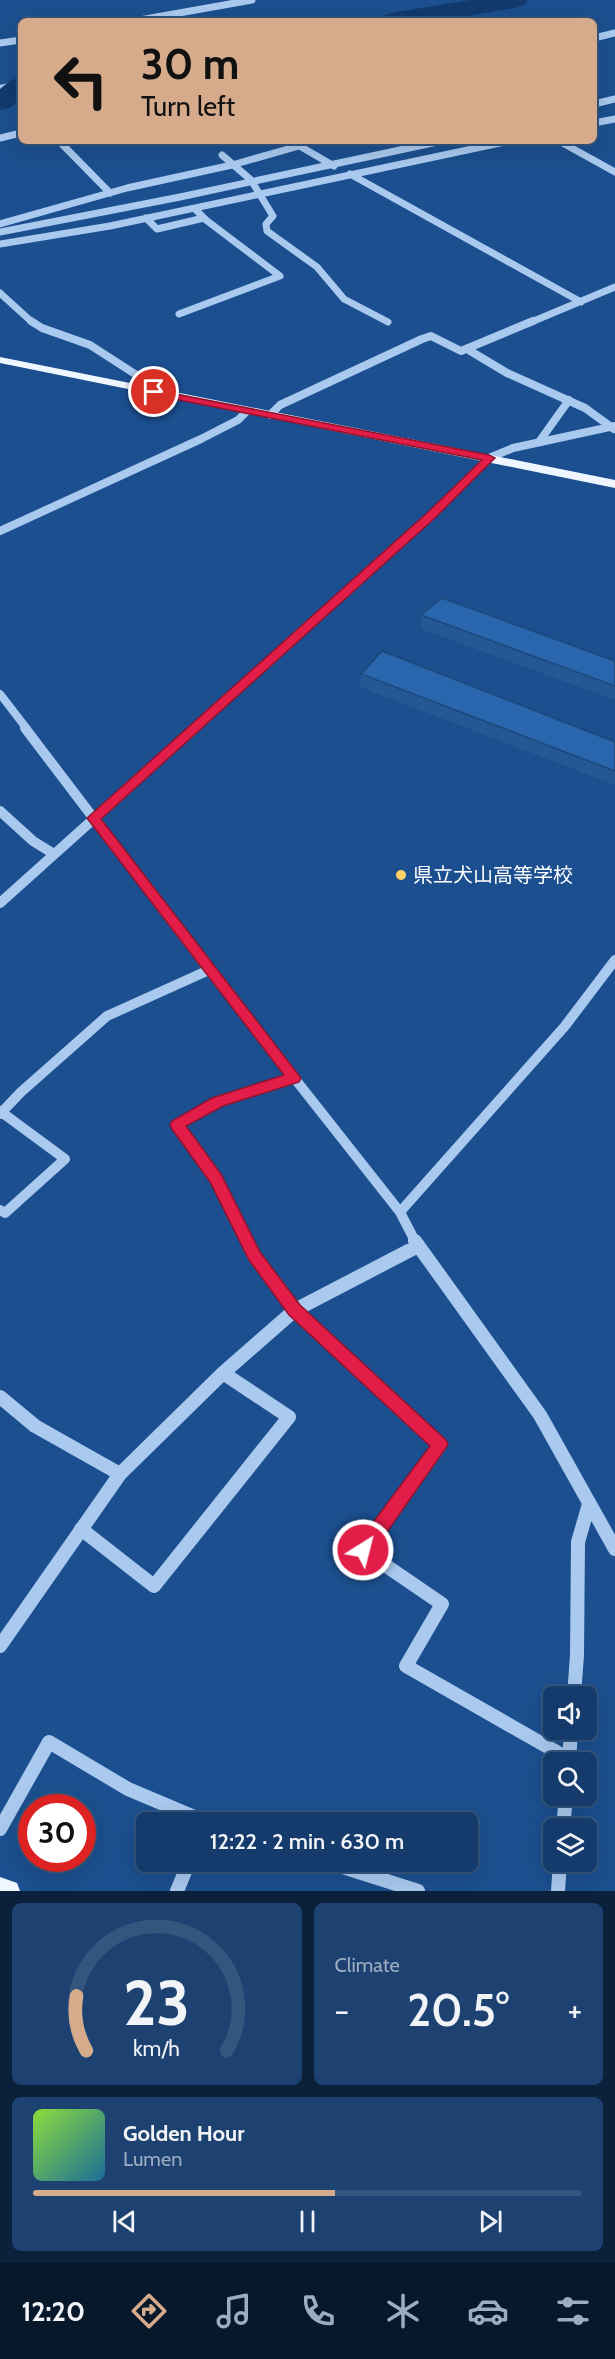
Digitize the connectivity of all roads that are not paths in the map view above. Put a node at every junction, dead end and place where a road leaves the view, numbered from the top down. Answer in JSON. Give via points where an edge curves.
{"nodes":[{"id":1,"x":252,"y":0,"type":"edge"},
{"id":2,"x":151,"y":18,"type":"edge"},
{"id":3,"x":615,"y":33,"type":"edge"},
{"id":4,"x":597,"y":37,"type":"edge"},
{"id":5,"x":18,"y":40,"type":"edge"},
{"id":6,"x":0,"y":43,"type":"edge"},
{"id":7,"x":615,"y":99,"type":"edge"},
{"id":8,"x":597,"y":103,"type":"edge"},
{"id":9,"x":615,"y":119,"type":"edge"},
{"id":10,"x":597,"y":122,"type":"edge"},
{"id":11,"x":18,"y":134,"type":"edge"},
{"id":12,"x":0,"y":138,"type":"edge"},
{"id":13,"x":62,"y":144,"type":"edge"},
{"id":14,"x":296,"y":144,"type":"edge"},
{"id":15,"x":428,"y":144,"type":"edge"},
{"id":16,"x":496,"y":144,"type":"edge"},
{"id":17,"x":564,"y":144,"type":"edge"},
{"id":18,"x":299,"y":146,"type":"junction"},
{"id":19,"x":222,"y":155,"type":"dead end"},
{"id":20,"x":232,"y":165,"type":"junction"},
{"id":21,"x":331,"y":165,"type":"junction"},
{"id":22,"x":615,"y":172,"type":"edge"},
{"id":23,"x":352,"y":175,"type":"junction"},
{"id":24,"x":252,"y":182,"type":"junction"},
{"id":25,"x":110,"y":193,"type":"junction"},
{"id":26,"x":260,"y":194,"type":"junction"},
{"id":27,"x":195,"y":208,"type":"junction"},
{"id":28,"x":146,"y":218,"type":"junction"},
{"id":29,"x":204,"y":218,"type":"junction"},
{"id":30,"x":0,"y":224,"type":"edge"},
{"id":31,"x":0,"y":232,"type":"edge"},
{"id":32,"x":0,"y":244,"type":"edge"},
{"id":33,"x":615,"y":287,"type":"edge"},
{"id":34,"x":0,"y":293,"type":"edge"},
{"id":35,"x":581,"y":302,"type":"junction"},
{"id":36,"x":180,"y":314,"type":"dead end"},
{"id":37,"x":388,"y":322,"type":"dead end"},
{"id":38,"x":467,"y":349,"type":"junction"},
{"id":39,"x":0,"y":360,"type":"edge"},
{"id":40,"x":154,"y":392,"type":"junction"},
{"id":41,"x":569,"y":400,"type":"junction"},
{"id":42,"x":247,"y":411,"type":"junction"},
{"id":43,"x":270,"y":415,"type":"junction"},
{"id":44,"x":614,"y":428,"type":"edge"},
{"id":45,"x":539,"y":442,"type":"junction"},
{"id":46,"x":489,"y":458,"type":"junction"},
{"id":47,"x":615,"y":484,"type":"edge"},
{"id":48,"x":0,"y":531,"type":"edge"},
{"id":49,"x":0,"y":694,"type":"edge"},
{"id":50,"x":0,"y":811,"type":"edge"},
{"id":51,"x":94,"y":818,"type":"junction"},
{"id":52,"x":54,"y":854,"type":"junction"},
{"id":53,"x":0,"y":903,"type":"edge"},
{"id":54,"x":615,"y":960,"type":"edge"},
{"id":55,"x":209,"y":970,"type":"junction"},
{"id":56,"x":294,"y":1078,"type":"junction"},
{"id":57,"x":1,"y":1112,"type":"edge"},
{"id":58,"x":0,"y":1210,"type":"edge"},
{"id":59,"x":400,"y":1212,"type":"junction"},
{"id":60,"x":418,"y":1246,"type":"junction"},
{"id":61,"x":295,"y":1310,"type":"junction"},
{"id":62,"x":223,"y":1373,"type":"junction"},
{"id":63,"x":0,"y":1397,"type":"edge"},
{"id":64,"x":120,"y":1474,"type":"junction"},
{"id":65,"x":589,"y":1504,"type":"junction"},
{"id":66,"x":81,"y":1529,"type":"junction"},
{"id":67,"x":615,"y":1549,"type":"edge"},
{"id":68,"x":0,"y":1646,"type":"edge"},
{"id":69,"x":575,"y":1686,"type":"edge"},
{"id":70,"x":554,"y":1752,"type":"edge"},
{"id":71,"x":182,"y":1812,"type":"edge"},
{"id":72,"x":0,"y":1829,"type":"edge"},
{"id":73,"x":185,"y":1872,"type":"edge"},
{"id":74,"x":358,"y":1872,"type":"edge"},
{"id":75,"x":559,"y":1872,"type":"edge"},
{"id":76,"x":0,"y":1888,"type":"edge"},
{"id":77,"x":9,"y":1891,"type":"edge"},
{"id":78,"x":177,"y":1891,"type":"edge"},
{"id":79,"x":418,"y":1891,"type":"edge"},
{"id":80,"x":558,"y":1891,"type":"edge"}],
"edges":[{"from":1,"to":2,"type":"street"},
{"from":3,"to":4,"type":"street"},
{"from":5,"to":6,"type":"street"},
{"from":7,"to":8,"type":"street"},
{"from":9,"to":10,"type":"street"},
{"from":11,"to":12,"type":"street"},
{"from":13,"to":25,"type":"street"},
{"from":14,"to":18,"type":"street"},
{"from":15,"to":21,"type":"street"},
{"from":16,"to":23,"type":"street"},
{"from":17,"to":22,"type":"street"},
{"from":18,"to":20,"type":"street"},
{"from":18,"to":21,"type":"street"},
{"from":19,"to":20,"type":"street"},
{"from":20,"to":24,"type":"street"},
{"from":20,"to":25,"type":"street"},
{"from":21,"to":23,"type":"street"},
{"from":21,"to":24,"type":"street"},
{"from":23,"to":26,"type":"street"},
{"from":23,"to":35,"type":"street"},
{"from":24,"to":26,"type":"street"},
{"from":24,"to":31,"type":"street"},
{"from":25,"to":30,"type":"street"},
{"from":26,"to":27,"type":"street"},
{"from":26,"to":37,"type":"street","via":[[273,216],[266,224],[267,231],[317,267],[345,299]]},
{"from":27,"to":28,"type":"street"},
{"from":27,"to":29,"type":"street"},
{"from":28,"to":29,"type":"street","via":[[157,229]]},
{"from":28,"to":32,"type":"street"},
{"from":29,"to":36,"type":"street","via":[[280,276]]},
{"from":33,"to":35,"type":"street"},
{"from":34,"to":40,"type":"street","via":[[36,324],[90,345],[158,384]]},
{"from":35,"to":38,"type":"street"},
{"from":38,"to":41,"type":"street","via":[[507,373]]},
{"from":38,"to":43,"type":"street","via":[[461,351],[431,336],[280,405]]},
{"from":39,"to":40,"type":"main road"},
{"from":40,"to":42,"type":"main road"},
{"from":41,"to":44,"type":"street"},
{"from":41,"to":45,"type":"street"},
{"from":42,"to":43,"type":"main road"},
{"from":42,"to":48,"type":"street","via":[[238,420],[201,439]]},
{"from":43,"to":46,"type":"main road"},
{"from":44,"to":45,"type":"street"},
{"from":45,"to":46,"type":"street"},
{"from":46,"to":47,"type":"main road"},
{"from":46,"to":51,"type":"street","via":[[432,515]]},
{"from":49,"to":51,"type":"street"},
{"from":50,"to":52,"type":"street"},
{"from":51,"to":52,"type":"street"},
{"from":51,"to":55,"type":"street"},
{"from":52,"to":53,"type":"street"},
{"from":54,"to":59,"type":"street","via":[[565,1026]]},
{"from":55,"to":56,"type":"street"},
{"from":55,"to":57,"type":"street","via":[[107,1016]]},
{"from":56,"to":59,"type":"street"},
{"from":56,"to":61,"type":"street","via":[[218,1102],[177,1125],[216,1178],[254,1256]]},
{"from":57,"to":58,"type":"street","via":[[65,1159],[5,1213]]},
{"from":59,"to":60,"type":"street"},
{"from":60,"to":61,"type":"street"},
{"from":60,"to":65,"type":"street","via":[[540,1414]]},
{"from":61,"to":62,"type":"street"},
{"from":61,"to":70,"type":"street","via":[[440,1445],[363,1550],[442,1604],[406,1666]]},
{"from":62,"to":64,"type":"street"},
{"from":62,"to":66,"type":"street","via":[[289,1417],[154,1586]]},
{"from":63,"to":64,"type":"street","via":[[35,1426]]},
{"from":64,"to":66,"type":"street"},
{"from":65,"to":67,"type":"street"},
{"from":65,"to":69,"type":"street","via":[[578,1542]]},
{"from":66,"to":68,"type":"street"},
{"from":71,"to":72,"type":"street","via":[[128,1789],[49,1742]]},
{"from":73,"to":78,"type":"street"},
{"from":74,"to":79,"type":"street"},
{"from":75,"to":80,"type":"street"},
{"from":76,"to":77,"type":"main road"}]}
